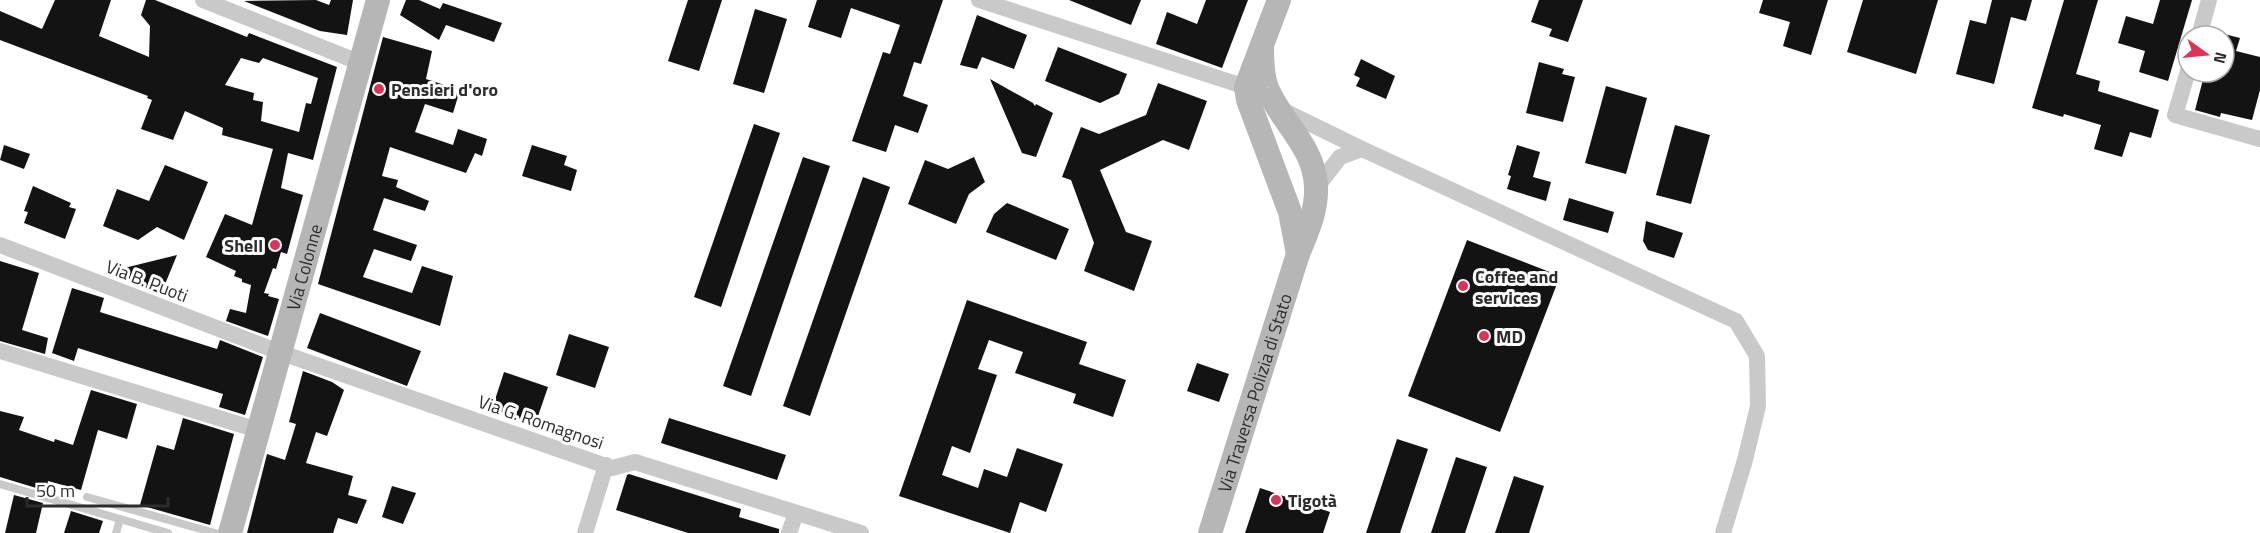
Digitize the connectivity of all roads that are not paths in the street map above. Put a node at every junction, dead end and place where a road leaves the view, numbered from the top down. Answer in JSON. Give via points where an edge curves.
{"nodes":[{"id":1,"x":203,"y":0,"type":"edge"},
{"id":2,"x":378,"y":0,"type":"edge"},
{"id":3,"x":980,"y":0,"type":"edge"},
{"id":4,"x":1279,"y":0,"type":"edge"},
{"id":5,"x":2210,"y":0,"type":"edge"},
{"id":6,"x":2203,"y":24,"type":"edge"},
{"id":7,"x":1262,"y":46,"type":"junction"},
{"id":8,"x":361,"y":63,"type":"junction"},
{"id":9,"x":2184,"y":84,"type":"edge"},
{"id":10,"x":1247,"y":94,"type":"junction"},
{"id":11,"x":1278,"y":108,"type":"junction"},
{"id":12,"x":1292,"y":128,"type":"junction"},
{"id":13,"x":2260,"y":139,"type":"edge"},
{"id":14,"x":1263,"y":141,"type":"junction"},
{"id":15,"x":1362,"y":149,"type":"junction"},
{"id":16,"x":1316,"y":188,"type":"junction"},
{"id":17,"x":1282,"y":191,"type":"junction"},
{"id":18,"x":0,"y":245,"type":"edge"},
{"id":19,"x":1298,"y":254,"type":"junction"},
{"id":20,"x":0,"y":351,"type":"edge"},
{"id":21,"x":279,"y":352,"type":"junction"},
{"id":22,"x":258,"y":430,"type":"junction"},
{"id":23,"x":606,"y":465,"type":"junction"},
{"id":24,"x":0,"y":484,"type":"edge"},
{"id":25,"x":87,"y":497,"type":"dead end"},
{"id":26,"x":796,"y":513,"type":"junction"},
{"id":27,"x":120,"y":519,"type":"junction"},
{"id":28,"x":116,"y":533,"type":"edge"},
{"id":29,"x":168,"y":533,"type":"edge"},
{"id":30,"x":216,"y":533,"type":"edge"},
{"id":31,"x":230,"y":533,"type":"edge"},
{"id":32,"x":585,"y":533,"type":"edge"},
{"id":33,"x":789,"y":533,"type":"edge"},
{"id":34,"x":861,"y":533,"type":"edge"},
{"id":35,"x":1210,"y":533,"type":"edge"},
{"id":36,"x":1723,"y":533,"type":"edge"}],
"edges":[{"from":1,"to":8,"type":"street"},
{"from":2,"to":8,"type":"street","name":"Via Colonne"},
{"from":3,"to":10,"type":"street"},
{"from":4,"to":7,"type":"street"},
{"from":5,"to":6,"type":"street"},
{"from":7,"to":10,"type":"street"},
{"from":7,"to":11,"type":"street","via":[[1266,87]]},
{"from":8,"to":21,"type":"street","name":"Via Colonne"},
{"from":9,"to":13,"type":"street","via":[[2175,115]]},
{"from":10,"to":11,"type":"street"},
{"from":10,"to":14,"type":"street"},
{"from":11,"to":12,"type":"street"},
{"from":11,"to":15,"type":"street"},
{"from":12,"to":14,"type":"street","via":[[1276,130]]},
{"from":12,"to":16,"type":"street","via":[[1315,173]]},
{"from":14,"to":17,"type":"street"},
{"from":15,"to":16,"type":"street","via":[[1340,157]]},
{"from":15,"to":36,"type":"street","via":[[1736,321],[1756,356],[1758,406]]},
{"from":16,"to":17,"type":"street"},
{"from":16,"to":19,"type":"street","name":"Via Traversa Polizia di Stato","via":[[1310,226]]},
{"from":17,"to":19,"type":"street"},
{"from":18,"to":21,"type":"street","name":"Via B. Puoti"},
{"from":19,"to":35,"type":"street","name":"Via Traversa Polizia di Stato"},
{"from":20,"to":22,"type":"street"},
{"from":21,"to":22,"type":"street","name":"Via Colonne"},
{"from":21,"to":23,"type":"street","name":"Via G. Romagnosi"},
{"from":22,"to":31,"type":"street","name":"Via Colonne"},
{"from":23,"to":26,"type":"street","name":"Via G. Romagnosi","via":[[612,468],[635,462]]},
{"from":23,"to":32,"type":"street"},
{"from":24,"to":27,"type":"lane"},
{"from":25,"to":30,"type":"lane"},
{"from":26,"to":33,"type":"street"},
{"from":26,"to":34,"type":"street","name":"Via G. Romagnosi"},
{"from":27,"to":28,"type":"lane"},
{"from":27,"to":29,"type":"lane"}]}
